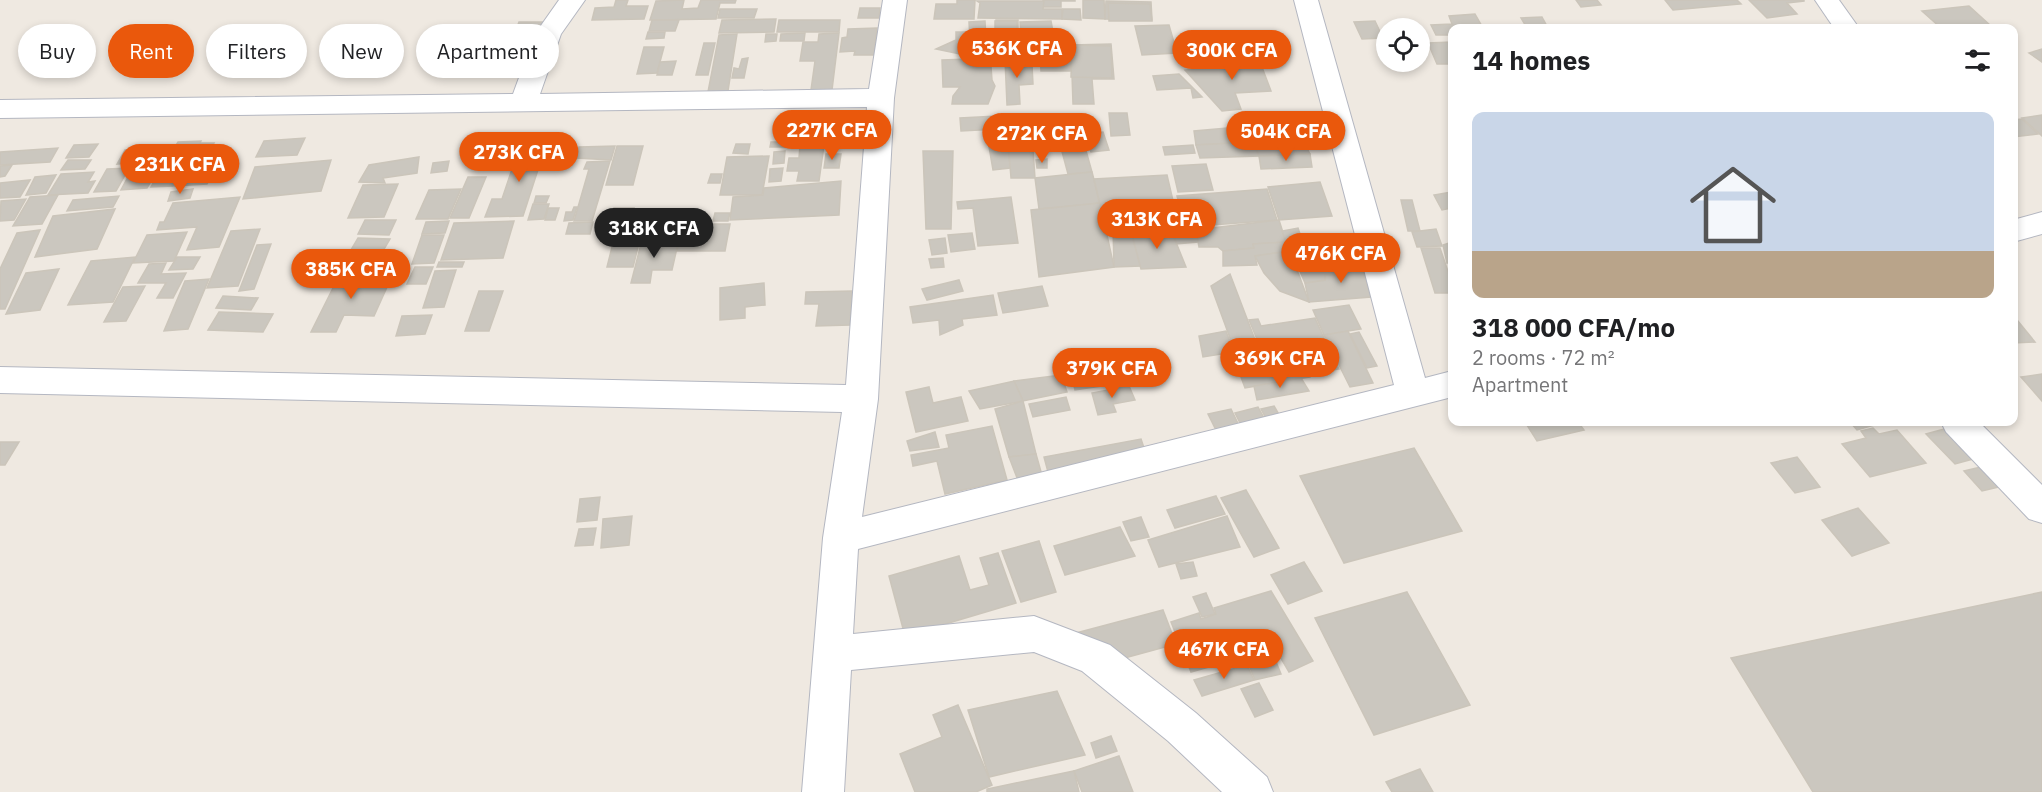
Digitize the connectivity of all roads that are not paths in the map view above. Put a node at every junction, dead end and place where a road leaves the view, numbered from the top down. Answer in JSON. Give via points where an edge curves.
{"nodes":[{"id":1,"x":573,"y":0,"type":"edge"},
{"id":2,"x":895,"y":0,"type":"edge"},
{"id":3,"x":1306,"y":0,"type":"edge"},
{"id":4,"x":1827,"y":0,"type":"edge"},
{"id":5,"x":1843,"y":24,"type":"edge"},
{"id":6,"x":881,"y":98,"type":"junction"},
{"id":7,"x":523,"y":104,"type":"junction"},
{"id":8,"x":0,"y":109,"type":"edge"},
{"id":9,"x":2042,"y":223,"type":"edge"},
{"id":10,"x":2018,"y":230,"type":"edge"},
{"id":11,"x":0,"y":380,"type":"edge"},
{"id":12,"x":1448,"y":385,"type":"edge"},
{"id":13,"x":1413,"y":394,"type":"junction"},
{"id":14,"x":861,"y":399,"type":"junction"},
{"id":15,"x":1962,"y":426,"type":"edge"},
{"id":16,"x":2042,"y":508,"type":"edge"},
{"id":17,"x":841,"y":538,"type":"junction"},
{"id":18,"x":833,"y":654,"type":"junction"},
{"id":19,"x":823,"y":792,"type":"edge"},
{"id":20,"x":1252,"y":792,"type":"edge"}],
"edges":[{"from":1,"to":7,"type":"street","via":[[549,34]]},
{"from":2,"to":6,"type":"street"},
{"from":3,"to":13,"type":"street"},
{"from":4,"to":5,"type":"street"},
{"from":6,"to":7,"type":"street"},
{"from":6,"to":14,"type":"street"},
{"from":7,"to":8,"type":"street"},
{"from":9,"to":10,"type":"street"},
{"from":11,"to":14,"type":"street"},
{"from":12,"to":13,"type":"street"},
{"from":13,"to":17,"type":"street"},
{"from":14,"to":17,"type":"street"},
{"from":15,"to":16,"type":"street"},
{"from":17,"to":18,"type":"street"},
{"from":18,"to":19,"type":"street"},
{"from":18,"to":20,"type":"street","via":[[1034,634],[1096,658],[1182,727]]}]}
